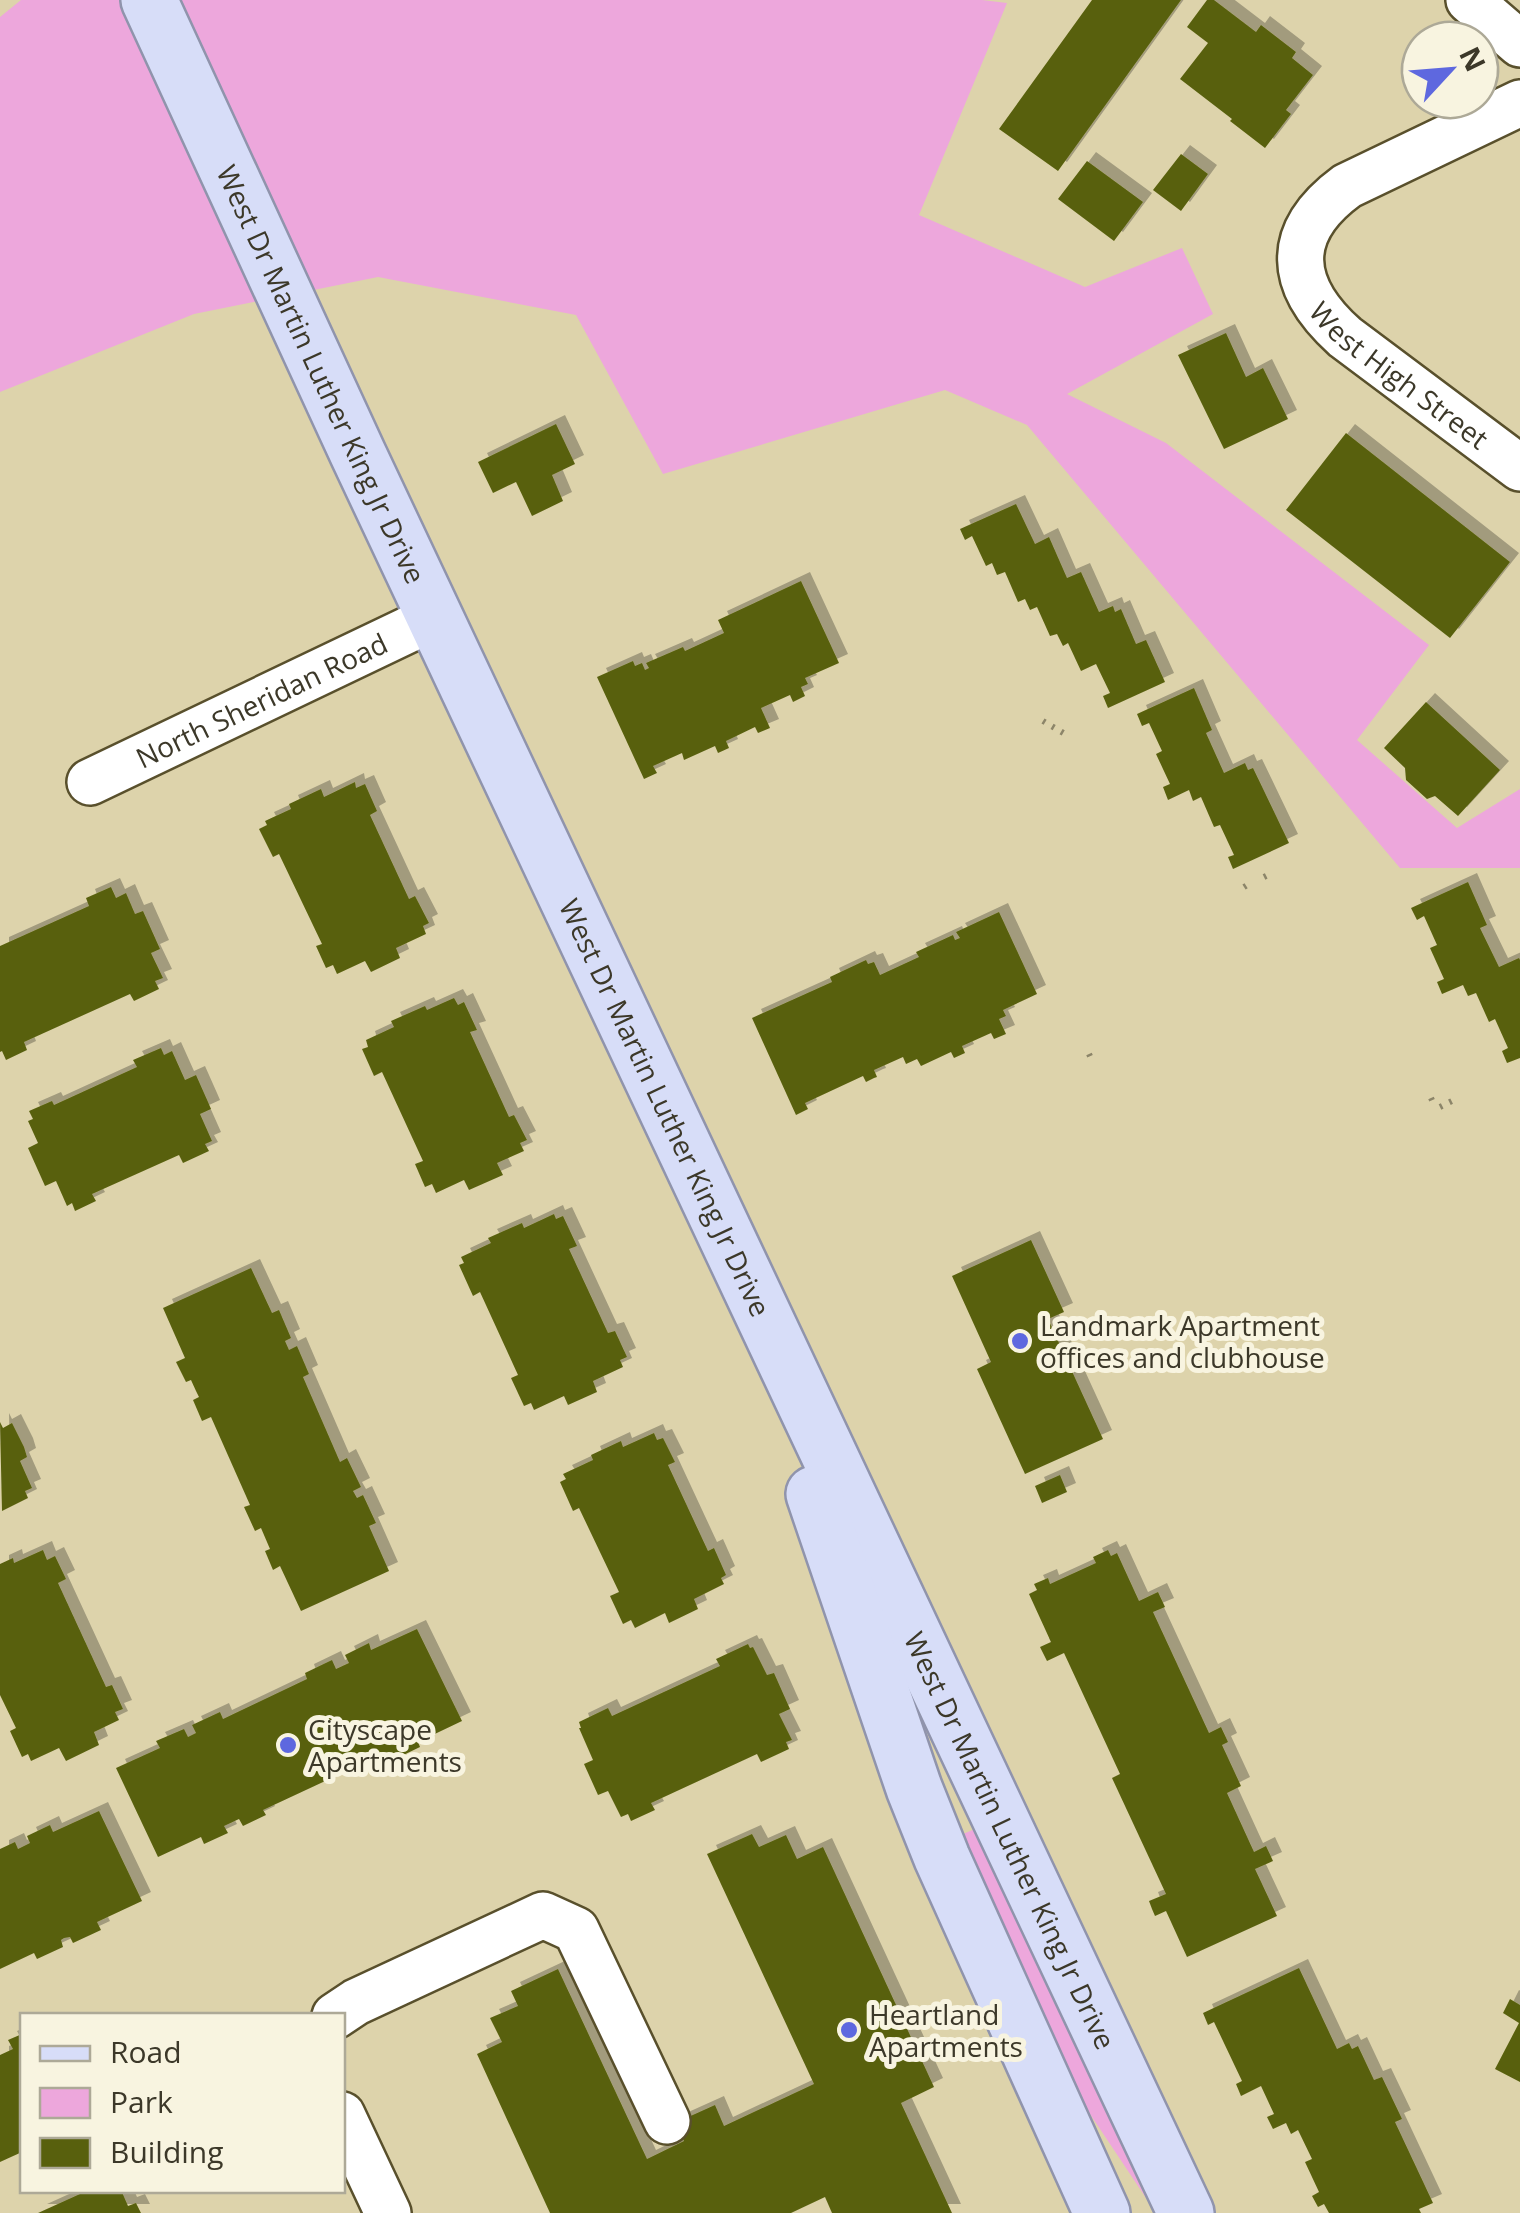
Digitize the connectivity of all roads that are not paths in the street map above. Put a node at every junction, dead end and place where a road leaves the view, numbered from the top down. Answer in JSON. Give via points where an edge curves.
{"nodes":[{"id":1,"x":149,"y":0,"type":"edge"},
{"id":2,"x":1469,"y":0,"type":"edge"},
{"id":3,"x":1520,"y":44,"type":"edge"},
{"id":4,"x":1520,"y":102,"type":"edge"},
{"id":5,"x":1520,"y":468,"type":"edge"},
{"id":6,"x":435,"y":617,"type":"junction"},
{"id":7,"x":90,"y":782,"type":"dead end"},
{"id":8,"x":751,"y":1290,"type":"junction"},
{"id":9,"x":340,"y":2013,"type":"edge"},
{"id":10,"x":345,"y":2121,"type":"edge"},
{"id":11,"x":667,"y":2121,"type":"dead end"},
{"id":12,"x":388,"y":2213,"type":"edge"},
{"id":13,"x":1102,"y":2213,"type":"edge"},
{"id":14,"x":1186,"y":2213,"type":"edge"}],
"edges":[{"from":1,"to":6,"type":"main road","name":"West Dr Martin Luther King Jr Drive"},
{"from":2,"to":3,"type":"street"},
{"from":4,"to":5,"type":"street","name":"West High Street","via":[[1347,186],[1306,229],[1300,264],[1324,318]]},
{"from":6,"to":7,"type":"street","name":"North Sheridan Road"},
{"from":6,"to":8,"type":"main road","name":"West Dr Martin Luther King Jr Drive"},
{"from":8,"to":13,"type":"main road","via":[[914,1788]]},
{"from":8,"to":14,"type":"main road","name":"West Dr Martin Luther King Jr Drive"},
{"from":9,"to":11,"type":"street","via":[[543,1915],[576,1930]]},
{"from":10,"to":12,"type":"street"}]}
